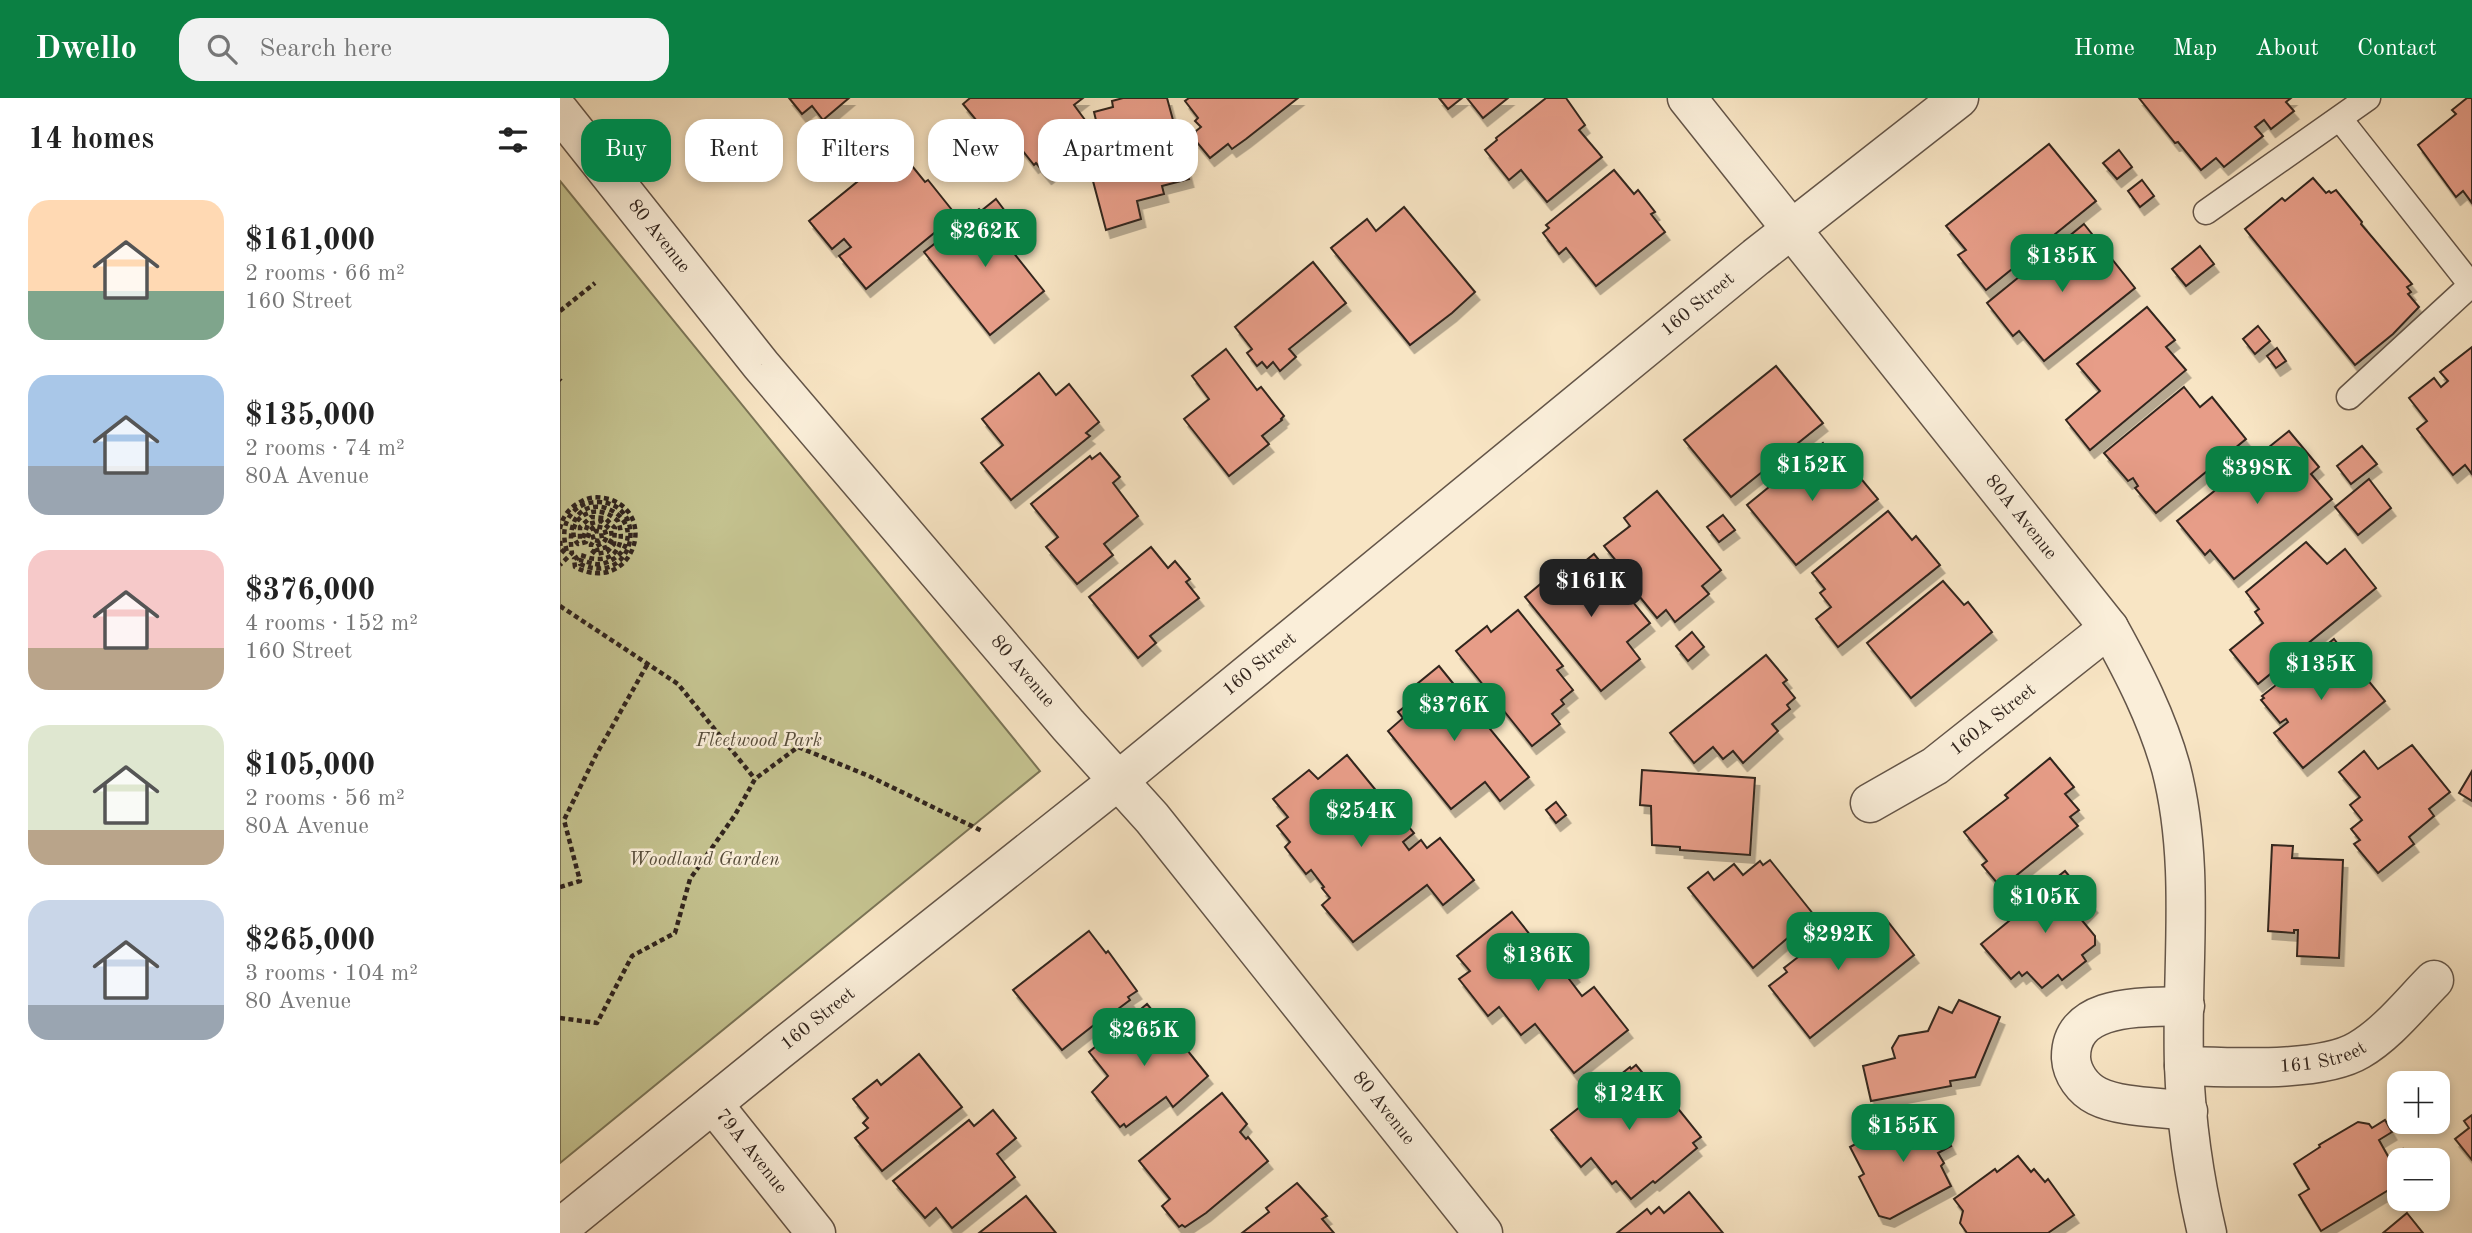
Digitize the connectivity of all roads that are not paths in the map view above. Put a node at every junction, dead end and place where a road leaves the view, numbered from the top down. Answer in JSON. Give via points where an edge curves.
{"nodes":[{"id":1,"x":1687,"y":98,"type":"edge"},
{"id":2,"x":1959,"y":98,"type":"edge"},
{"id":3,"x":2368,"y":98,"type":"edge"},
{"id":4,"x":560,"y":111,"type":"edge"},
{"id":5,"x":2340,"y":119,"type":"junction"},
{"id":6,"x":2206,"y":212,"type":"dead end"},
{"id":7,"x":1792,"y":229,"type":"junction"},
{"id":8,"x":2472,"y":285,"type":"edge"},
{"id":9,"x":2349,"y":397,"type":"dead end"},
{"id":10,"x":2109,"y":628,"type":"junction"},
{"id":11,"x":1119,"y":780,"type":"junction"},
{"id":12,"x":1870,"y":803,"type":"dead end"},
{"id":13,"x":2434,"y":980,"type":"dead end"},
{"id":14,"x":2185,"y":1006,"type":"junction"},
{"id":15,"x":2184,"y":1066,"type":"junction"},
{"id":16,"x":713,"y":1104,"type":"junction"},
{"id":17,"x":2188,"y":1111,"type":"junction"},
{"id":18,"x":560,"y":1228,"type":"edge"},
{"id":19,"x":816,"y":1233,"type":"edge"},
{"id":20,"x":1483,"y":1233,"type":"edge"},
{"id":21,"x":2207,"y":1233,"type":"edge"}],
"edges":[{"from":1,"to":7,"type":"street","name":"80A Avenue"},
{"from":2,"to":7,"type":"street","name":"160 Street"},
{"from":3,"to":5,"type":"lane"},
{"from":4,"to":11,"type":"street","name":"80 Avenue","via":[[761,365]]},
{"from":5,"to":6,"type":"lane"},
{"from":5,"to":8,"type":"lane"},
{"from":7,"to":10,"type":"street","name":"80A Avenue"},
{"from":7,"to":11,"type":"street","name":"160 Street"},
{"from":8,"to":9,"type":"lane"},
{"from":10,"to":12,"type":"street","name":"160A Street","via":[[1936,766]]},
{"from":10,"to":14,"type":"street","name":"80A Avenue","via":[[2155,719],[2173,781],[2187,917]]},
{"from":11,"to":16,"type":"street","name":"160 Street"},
{"from":11,"to":20,"type":"street","name":"80 Avenue"},
{"from":13,"to":15,"type":"street","name":"161 Street","via":[[2372,1041],[2340,1058],[2301,1064]]},
{"from":14,"to":15,"type":"street","name":"80A Avenue"},
{"from":14,"to":17,"type":"street","via":[[2114,1010],[2094,1017],[2076,1036],[2071,1061],[2084,1088],[2099,1097]]},
{"from":15,"to":17,"type":"street","name":"80A Avenue"},
{"from":16,"to":18,"type":"street","name":"160 Street"},
{"from":16,"to":19,"type":"street","name":"79A Avenue"},
{"from":17,"to":21,"type":"street","name":"80A Avenue","via":[[2194,1179]]}]}
